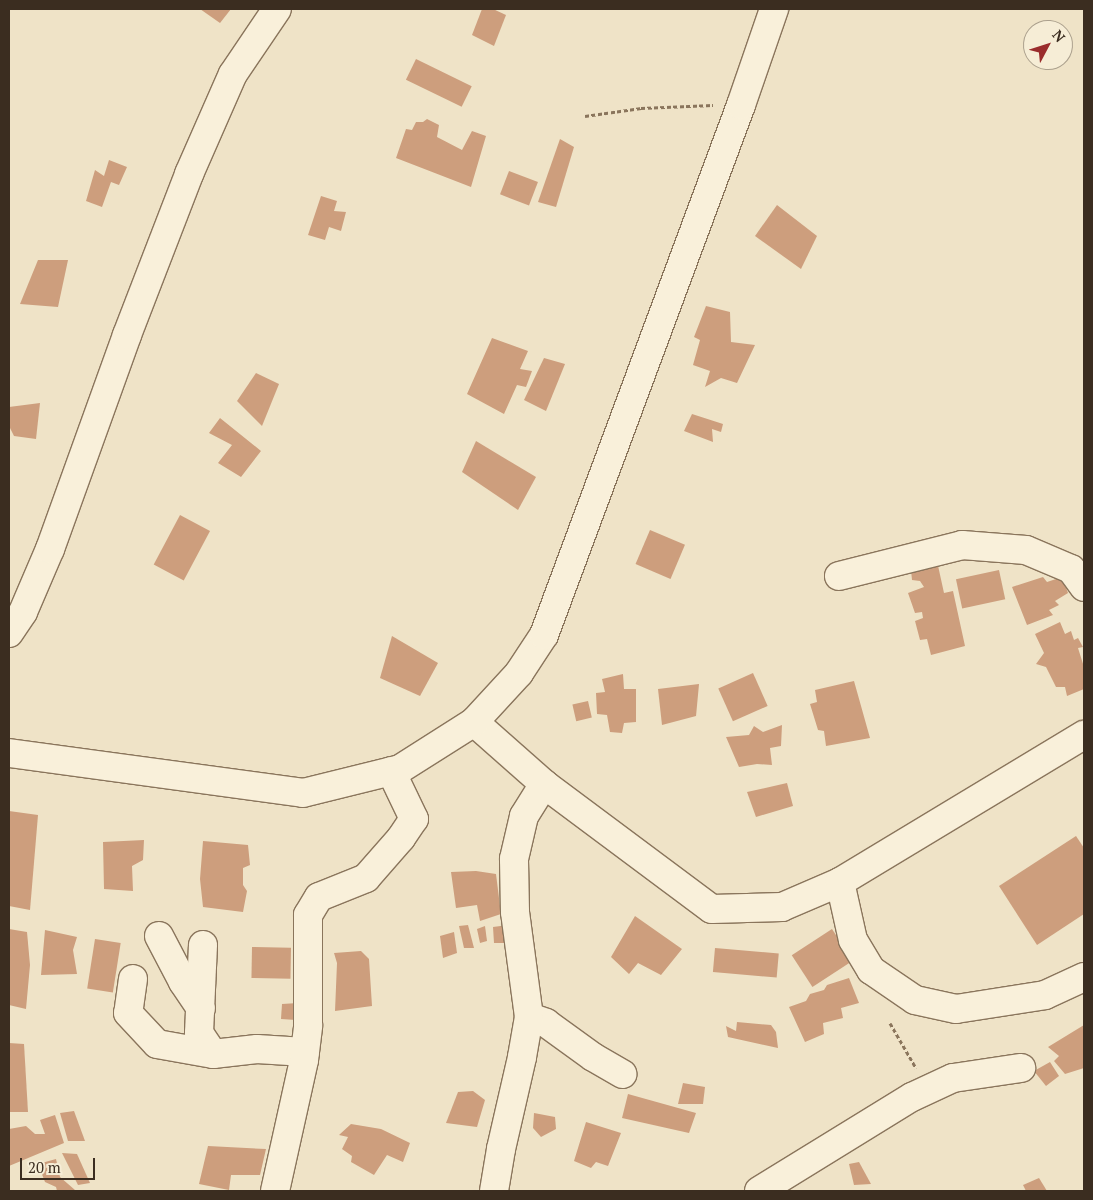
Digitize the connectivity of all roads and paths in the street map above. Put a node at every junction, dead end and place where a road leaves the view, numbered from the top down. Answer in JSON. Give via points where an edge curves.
{"nodes":[{"id":1,"x":276,"y":9,"type":"edge"},
{"id":2,"x":774,"y":9,"type":"edge"},
{"id":3,"x":741,"y":105,"type":"junction"},
{"id":4,"x":585,"y":116,"type":"dead end"},
{"id":5,"x":839,"y":576,"type":"dead end"},
{"id":6,"x":1084,"y":587,"type":"edge"},
{"id":7,"x":9,"y":633,"type":"edge"},
{"id":8,"x":474,"y":722,"type":"junction"},
{"id":9,"x":1084,"y":735,"type":"edge"},
{"id":10,"x":9,"y":753,"type":"edge"},
{"id":11,"x":391,"y":771,"type":"junction"},
{"id":12,"x":544,"y":784,"type":"junction"},
{"id":13,"x":840,"y":882,"type":"junction"},
{"id":14,"x":159,"y":936,"type":"dead end"},
{"id":15,"x":203,"y":945,"type":"dead end"},
{"id":16,"x":1084,"y":977,"type":"edge"},
{"id":17,"x":133,"y":979,"type":"dead end"},
{"id":18,"x":201,"y":1009,"type":"junction"},
{"id":19,"x":529,"y":1017,"type":"junction"},
{"id":20,"x":890,"y":1023,"type":"dead end"},
{"id":21,"x":305,"y":1052,"type":"junction"},
{"id":22,"x":213,"y":1054,"type":"junction"},
{"id":23,"x":1021,"y":1068,"type":"dead end"},
{"id":24,"x":622,"y":1074,"type":"dead end"},
{"id":25,"x":929,"y":1090,"type":"junction"},
{"id":26,"x":275,"y":1191,"type":"edge"},
{"id":27,"x":494,"y":1191,"type":"edge"},
{"id":28,"x":759,"y":1191,"type":"edge"}],
"edges":[{"from":1,"to":7,"type":"street","via":[[233,74],[189,174],[50,549],[23,612]]},
{"from":2,"to":3,"type":"street"},
{"from":3,"to":4,"type":"path","via":[[641,108]]},
{"from":3,"to":8,"type":"street","via":[[544,636],[519,673]]},
{"from":5,"to":6,"type":"street","via":[[962,545],[1026,550],[1072,569]]},
{"from":8,"to":11,"type":"street","via":[[400,769]]},
{"from":8,"to":12,"type":"street"},
{"from":9,"to":13,"type":"street"},
{"from":10,"to":11,"type":"street","via":[[303,793]]},
{"from":11,"to":21,"type":"street","via":[[414,820],[366,878],[319,897],[308,915]]},
{"from":12,"to":13,"type":"street","via":[[712,909],[782,907]]},
{"from":12,"to":19,"type":"street","via":[[524,816],[514,859],[515,912]]},
{"from":13,"to":16,"type":"street","via":[[853,940],[871,970],[915,1000],[956,1009],[1045,995]]},
{"from":14,"to":18,"type":"street"},
{"from":15,"to":18,"type":"street"},
{"from":17,"to":22,"type":"street","via":[[128,1013],[157,1044]]},
{"from":18,"to":22,"type":"street","via":[[200,1033]]},
{"from":19,"to":24,"type":"street","via":[[546,1023]]},
{"from":19,"to":27,"type":"street"},
{"from":20,"to":25,"type":"path"},
{"from":21,"to":22,"type":"street","via":[[257,1049]]},
{"from":21,"to":26,"type":"street"},
{"from":23,"to":25,"type":"street","via":[[953,1078]]},
{"from":25,"to":28,"type":"street"}]}
